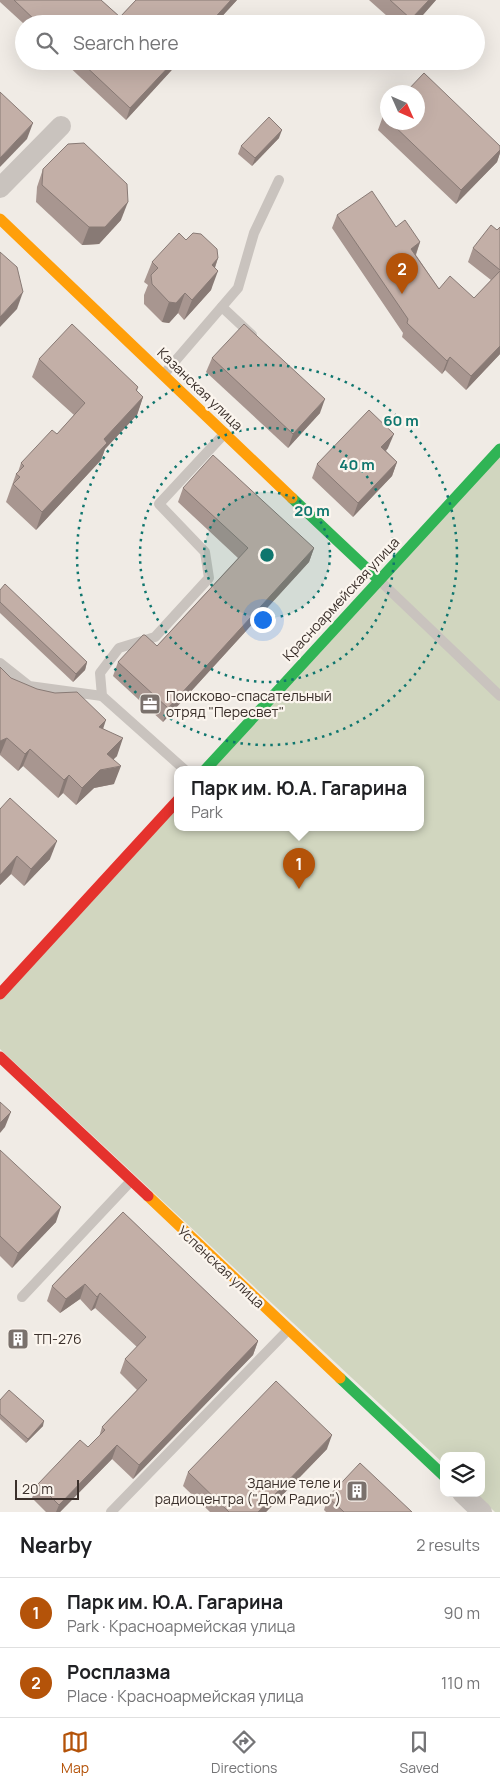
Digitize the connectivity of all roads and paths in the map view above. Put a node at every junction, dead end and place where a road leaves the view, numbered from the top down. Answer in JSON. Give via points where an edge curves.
{"nodes":[{"id":1,"x":61,"y":126,"type":"dead end"},
{"id":2,"x":279,"y":180,"type":"dead end"},
{"id":3,"x":0,"y":188,"type":"edge"},
{"id":4,"x":0,"y":219,"type":"edge"},
{"id":5,"x":222,"y":307,"type":"junction"},
{"id":6,"x":258,"y":341,"type":"edge"},
{"id":7,"x":163,"y":375,"type":"junction"},
{"id":8,"x":225,"y":434,"type":"junction"},
{"id":9,"x":500,"y":449,"type":"edge"},
{"id":10,"x":379,"y":580,"type":"junction"},
{"id":11,"x":0,"y":663,"type":"edge"},
{"id":12,"x":102,"y":696,"type":"junction"},
{"id":13,"x":500,"y":696,"type":"edge"},
{"id":14,"x":181,"y":766,"type":"edge"},
{"id":15,"x":209,"y":766,"type":"edge"},
{"id":16,"x":174,"y":804,"type":"edge"},
{"id":17,"x":0,"y":994,"type":"edge"},
{"id":18,"x":0,"y":1057,"type":"edge"},
{"id":19,"x":131,"y":1181,"type":"junction"},
{"id":20,"x":22,"y":1297,"type":"dead end"},
{"id":21,"x":288,"y":1330,"type":"junction"},
{"id":22,"x":440,"y":1472,"type":"edge"},
{"id":23,"x":466,"y":1497,"type":"edge"},
{"id":24,"x":111,"y":1512,"type":"edge"},
{"id":25,"x":482,"y":1512,"type":"edge"}],
"edges":[{"from":1,"to":3,"type":"street"},
{"from":2,"to":5,"type":"lane","via":[[254,233],[238,288]]},
{"from":4,"to":7,"type":"street","name":"Казанская улица"},
{"from":5,"to":6,"type":"lane"},
{"from":5,"to":7,"type":"lane"},
{"from":7,"to":8,"type":"street","name":"Казанская улица"},
{"from":8,"to":10,"type":"street","name":"Казанская улица"},
{"from":8,"to":12,"type":"lane","via":[[159,504],[205,552],[209,578],[155,637],[120,648],[100,673]]},
{"from":9,"to":10,"type":"street","name":"Красноармейская улица"},
{"from":10,"to":13,"type":"lane"},
{"from":10,"to":15,"type":"street","name":"Красноармейская улица"},
{"from":11,"to":12,"type":"lane","via":[[30,686]]},
{"from":12,"to":14,"type":"lane"},
{"from":16,"to":17,"type":"street"},
{"from":18,"to":19,"type":"street","name":"Успенская улица"},
{"from":19,"to":20,"type":"lane"},
{"from":19,"to":21,"type":"street","name":"Успенская улица"},
{"from":21,"to":22,"type":"street","name":"Успенская улица"},
{"from":21,"to":24,"type":"lane"},
{"from":23,"to":25,"type":"street"}]}
